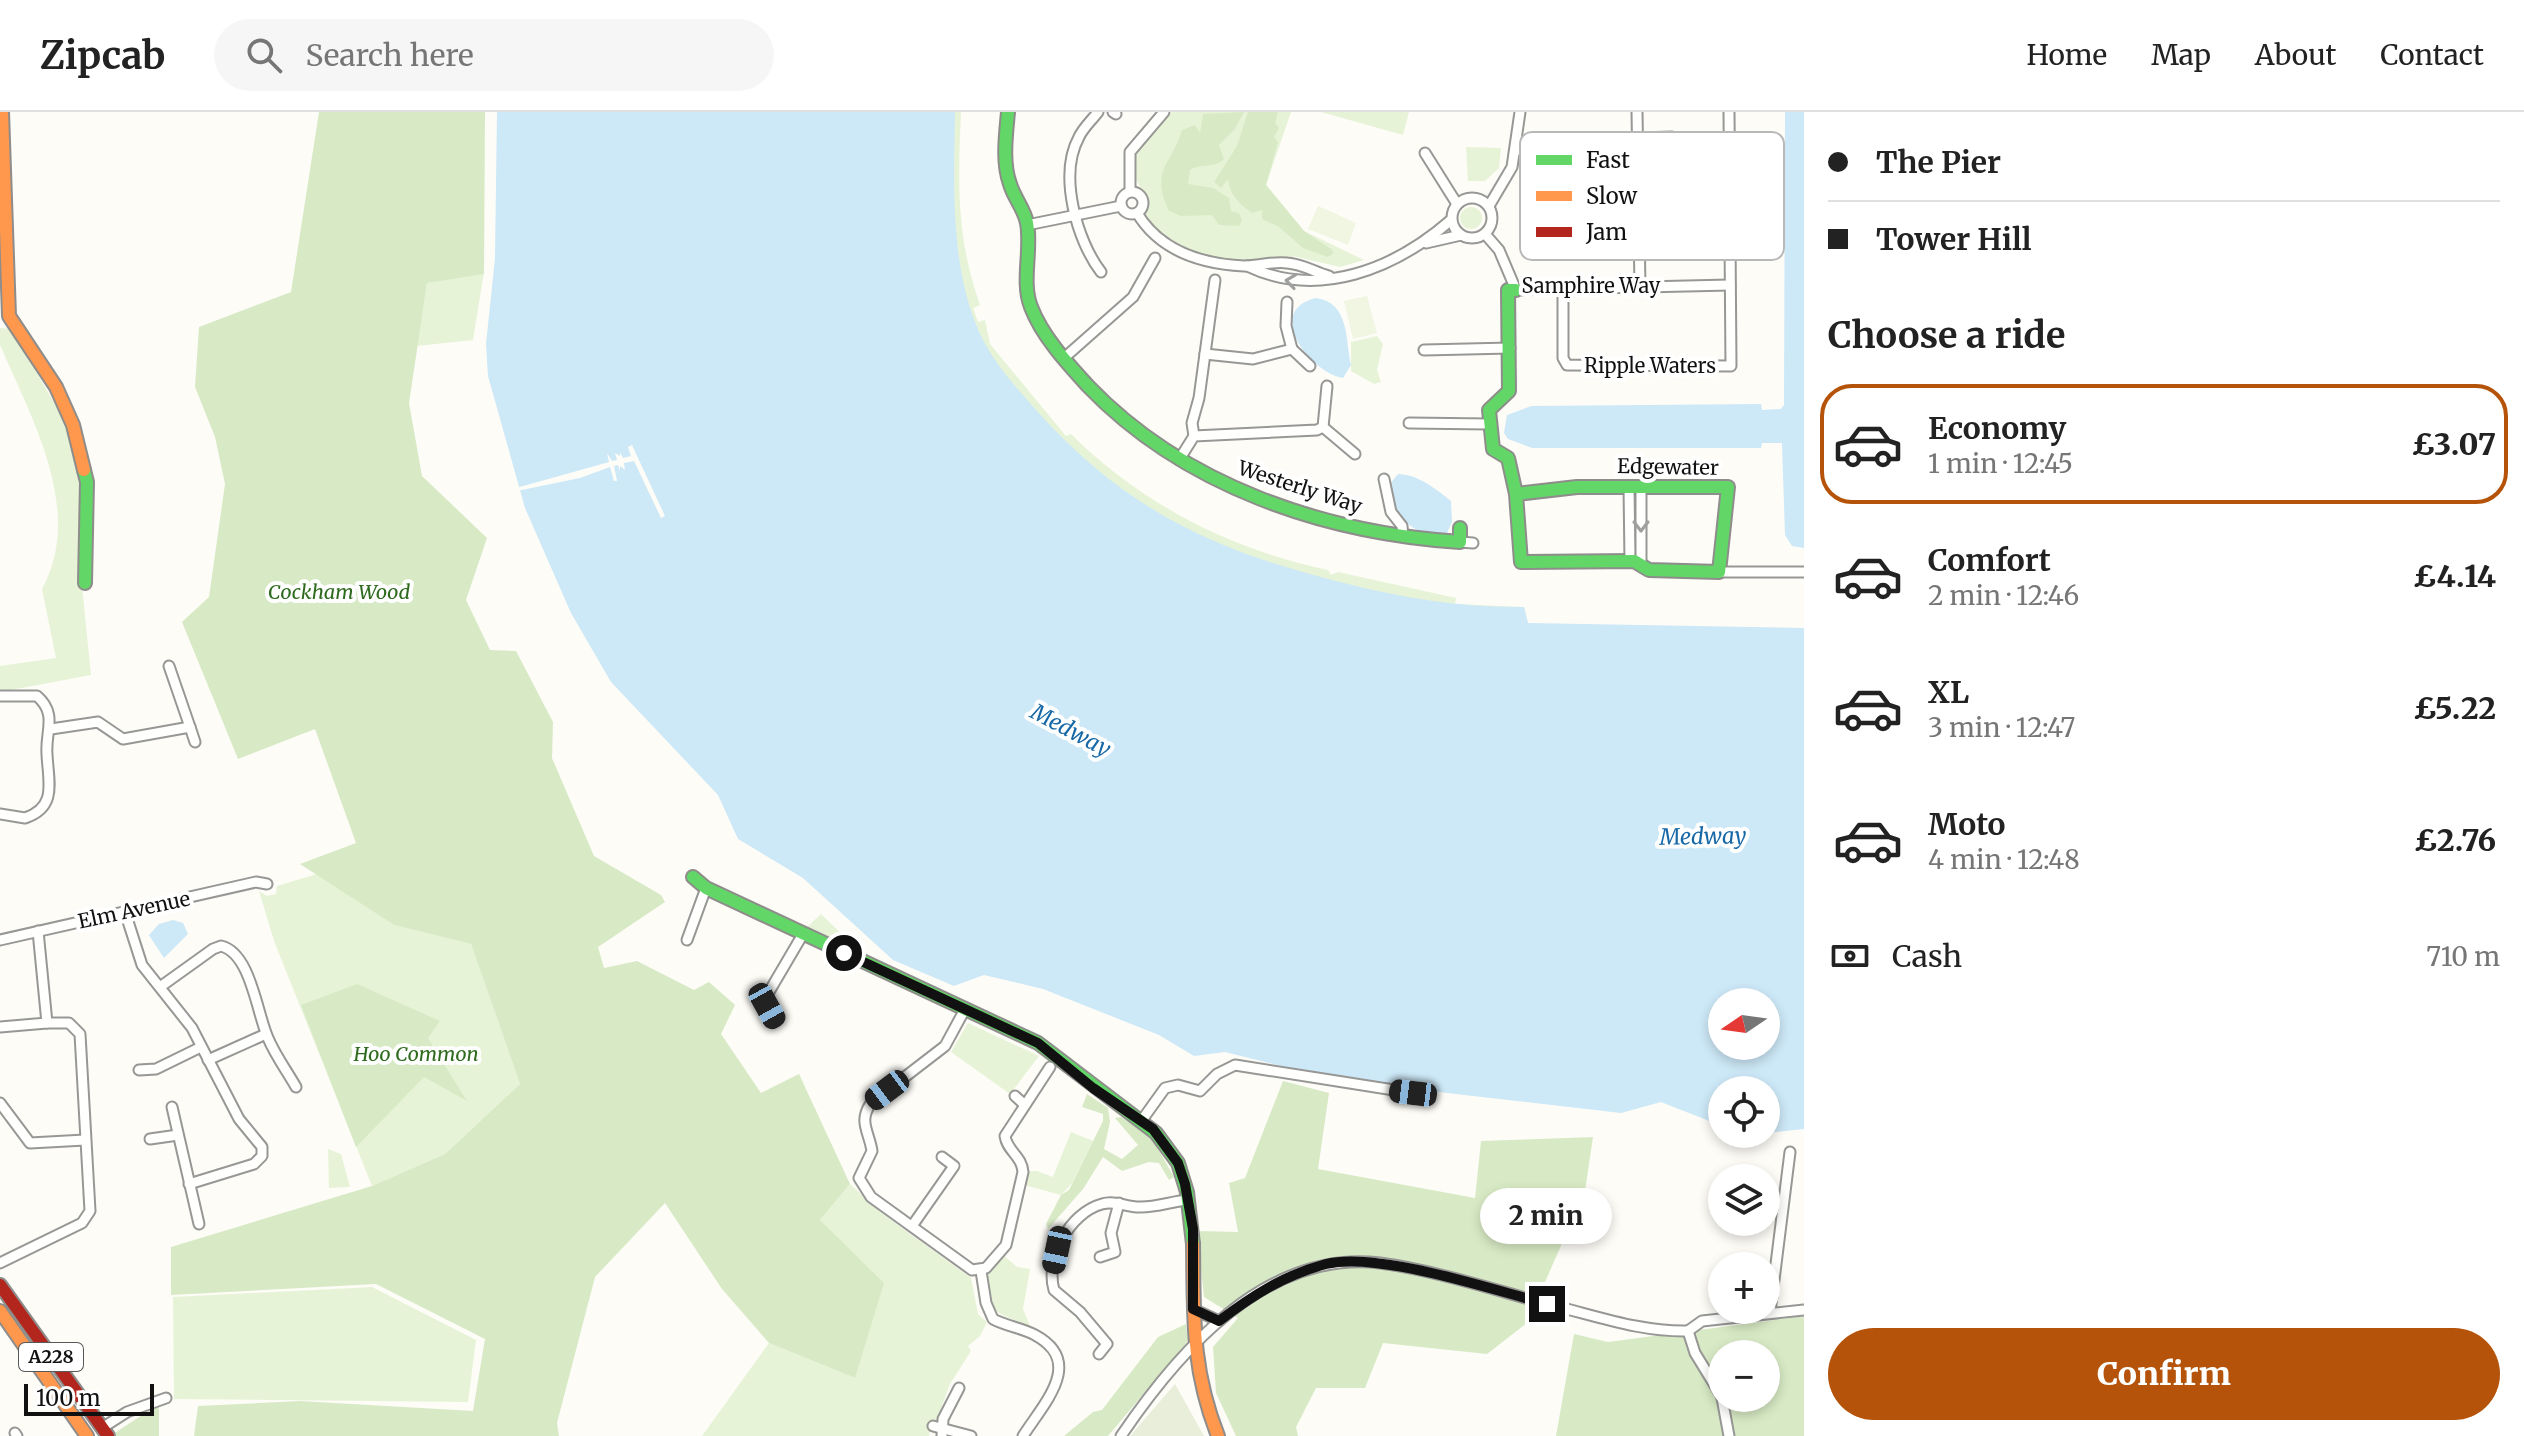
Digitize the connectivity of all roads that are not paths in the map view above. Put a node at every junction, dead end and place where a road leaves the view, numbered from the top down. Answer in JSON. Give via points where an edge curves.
{"nodes":[{"id":1,"x":2,"y":112,"type":"edge"},
{"id":2,"x":1008,"y":112,"type":"edge"},
{"id":3,"x":1098,"y":112,"type":"edge"},
{"id":4,"x":1164,"y":112,"type":"edge"},
{"id":5,"x":1520,"y":112,"type":"edge"},
{"id":6,"x":1637,"y":112,"type":"edge"},
{"id":7,"x":1729,"y":112,"type":"edge"},
{"id":8,"x":1638,"y":132,"type":"edge"},
{"id":9,"x":1729,"y":132,"type":"edge"},
{"id":10,"x":1515,"y":150,"type":"junction"},
{"id":11,"x":1520,"y":150,"type":"edge"},
{"id":12,"x":1425,"y":153,"type":"dead end"},
{"id":13,"x":1130,"y":191,"type":"junction"},
{"id":14,"x":1457,"y":204,"type":"junction"},
{"id":15,"x":1121,"y":206,"type":"junction"},
{"id":16,"x":1489,"y":206,"type":"junction"},
{"id":17,"x":1137,"y":213,"type":"junction"},
{"id":18,"x":1075,"y":214,"type":"junction"},
{"id":19,"x":1451,"y":220,"type":"junction"},
{"id":20,"x":1027,"y":225,"type":"junction"},
{"id":21,"x":1485,"y":234,"type":"junction"},
{"id":22,"x":1461,"y":235,"type":"junction"},
{"id":23,"x":1426,"y":243,"type":"junction"},
{"id":24,"x":1155,"y":258,"type":"dead end"},
{"id":25,"x":1640,"y":260,"type":"edge"},
{"id":26,"x":1730,"y":260,"type":"edge"},
{"id":27,"x":1247,"y":266,"type":"junction"},
{"id":28,"x":1101,"y":272,"type":"dead end"},
{"id":29,"x":1337,"y":277,"type":"junction"},
{"id":30,"x":1215,"y":280,"type":"dead end"},
{"id":31,"x":1730,"y":285,"type":"junction"},
{"id":32,"x":1640,"y":287,"type":"junction"},
{"id":33,"x":1563,"y":289,"type":"junction"},
{"id":34,"x":1516,"y":290,"type":"junction"},
{"id":35,"x":1287,"y":302,"type":"dead end"},
{"id":36,"x":1292,"y":349,"type":"junction"},
{"id":37,"x":1424,"y":350,"type":"dead end"},
{"id":38,"x":1510,"y":352,"type":"junction"},
{"id":39,"x":1205,"y":354,"type":"junction"},
{"id":40,"x":1064,"y":358,"type":"junction"},
{"id":41,"x":1310,"y":366,"type":"dead end"},
{"id":42,"x":1327,"y":386,"type":"dead end"},
{"id":43,"x":1409,"y":423,"type":"dead end"},
{"id":44,"x":1489,"y":424,"type":"junction"},
{"id":45,"x":1323,"y":427,"type":"junction"},
{"id":46,"x":1194,"y":436,"type":"junction"},
{"id":47,"x":1355,"y":454,"type":"dead end"},
{"id":48,"x":1179,"y":460,"type":"junction"},
{"id":49,"x":1384,"y":479,"type":"dead end"},
{"id":50,"x":1635,"y":486,"type":"junction"},
{"id":51,"x":1516,"y":494,"type":"junction"},
{"id":52,"x":1403,"y":537,"type":"junction"},
{"id":53,"x":1465,"y":538,"type":"dead end"},
{"id":54,"x":1636,"y":563,"type":"junction"},
{"id":55,"x":1719,"y":572,"type":"junction"},
{"id":56,"x":1804,"y":572,"type":"edge"},
{"id":57,"x":85,"y":583,"type":"dead end"},
{"id":58,"x":169,"y":666,"type":"dead end"},
{"id":59,"x":0,"y":696,"type":"edge"},
{"id":60,"x":190,"y":727,"type":"junction"},
{"id":61,"x":51,"y":729,"type":"junction"},
{"id":62,"x":195,"y":742,"type":"dead end"},
{"id":63,"x":0,"y":814,"type":"edge"},
{"id":64,"x":693,"y":877,"type":"dead end"},
{"id":65,"x":267,"y":884,"type":"dead end"},
{"id":66,"x":706,"y":888,"type":"junction"},
{"id":67,"x":125,"y":912,"type":"junction"},
{"id":68,"x":38,"y":931,"type":"junction"},
{"id":69,"x":803,"y":934,"type":"junction"},
{"id":70,"x":0,"y":940,"type":"edge"},
{"id":71,"x":687,"y":940,"type":"dead end"},
{"id":72,"x":160,"y":987,"type":"junction"},
{"id":73,"x":964,"y":1011,"type":"junction"},
{"id":74,"x":775,"y":1020,"type":"dead end"},
{"id":75,"x":47,"y":1023,"type":"junction"},
{"id":76,"x":0,"y":1027,"type":"edge"},
{"id":77,"x":266,"y":1034,"type":"junction"},
{"id":78,"x":201,"y":1047,"type":"junction"},
{"id":79,"x":208,"y":1060,"type":"junction"},
{"id":80,"x":1050,"y":1067,"type":"dead end"},
{"id":81,"x":139,"y":1070,"type":"dead end"},
{"id":82,"x":296,"y":1087,"type":"dead end"},
{"id":83,"x":1413,"y":1093,"type":"dead end"},
{"id":84,"x":1015,"y":1096,"type":"dead end"},
{"id":85,"x":0,"y":1103,"type":"edge"},
{"id":86,"x":1025,"y":1105,"type":"junction"},
{"id":87,"x":172,"y":1107,"type":"dead end"},
{"id":88,"x":1142,"y":1120,"type":"junction"},
{"id":89,"x":178,"y":1135,"type":"junction"},
{"id":90,"x":150,"y":1139,"type":"dead end"},
{"id":91,"x":85,"y":1140,"type":"junction"},
{"id":92,"x":1790,"y":1152,"type":"dead end"},
{"id":93,"x":942,"y":1157,"type":"dead end"},
{"id":94,"x":189,"y":1184,"type":"junction"},
{"id":95,"x":1188,"y":1200,"type":"junction"},
{"id":96,"x":1119,"y":1203,"type":"junction"},
{"id":97,"x":199,"y":1224,"type":"dead end"},
{"id":98,"x":912,"y":1226,"type":"junction"},
{"id":99,"x":1778,"y":1252,"type":"edge"},
{"id":100,"x":1100,"y":1257,"type":"dead end"},
{"id":101,"x":0,"y":1263,"type":"edge"},
{"id":102,"x":981,"y":1271,"type":"junction"},
{"id":103,"x":0,"y":1285,"type":"edge"},
{"id":104,"x":1193,"y":1309,"type":"junction"},
{"id":105,"x":1804,"y":1310,"type":"edge"},
{"id":106,"x":0,"y":1311,"type":"edge"},
{"id":107,"x":1780,"y":1311,"type":"edge"},
{"id":108,"x":1708,"y":1320,"type":"edge"},
{"id":109,"x":1219,"y":1321,"type":"junction"},
{"id":110,"x":1688,"y":1331,"type":"junction"},
{"id":111,"x":1116,"y":1335,"type":"dead end"},
{"id":112,"x":1107,"y":1344,"type":"junction"},
{"id":113,"x":1194,"y":1346,"type":"junction"},
{"id":114,"x":1099,"y":1354,"type":"dead end"},
{"id":115,"x":1708,"y":1375,"type":"edge"},
{"id":116,"x":959,"y":1388,"type":"dead end"},
{"id":117,"x":166,"y":1398,"type":"dead end"},
{"id":118,"x":1725,"y":1412,"type":"edge"},
{"id":119,"x":940,"y":1430,"type":"edge"},
{"id":120,"x":105,"y":1432,"type":"edge"},
{"id":121,"x":87,"y":1436,"type":"edge"},
{"id":122,"x":971,"y":1436,"type":"edge"},
{"id":123,"x":1023,"y":1436,"type":"edge"},
{"id":124,"x":1121,"y":1436,"type":"edge"},
{"id":125,"x":1218,"y":1436,"type":"edge"},
{"id":126,"x":1729,"y":1436,"type":"edge"}],
"edges":[{"from":1,"to":57,"type":"street","via":[[9,316],[56,387],[73,425],[87,482]]},
{"from":2,"to":20,"type":"street","name":"Westerly Way","via":[[1010,186]]},
{"from":3,"to":18,"type":"street","via":[[1077,138],[1070,178]]},
{"from":4,"to":13,"type":"street","via":[[1130,152]]},
{"from":5,"to":10,"type":"street"},
{"from":6,"to":8,"type":"street"},
{"from":7,"to":9,"type":"street"},
{"from":10,"to":11,"type":"street"},
{"from":10,"to":16,"type":"street","via":[[1505,184]]},
{"from":12,"to":14,"type":"street"},
{"from":13,"to":15,"type":"street","via":[[1121,198]]},
{"from":13,"to":17,"type":"street","via":[[1143,200]]},
{"from":14,"to":16,"type":"street","via":[[1473,197]]},
{"from":14,"to":19,"type":"street"},
{"from":15,"to":17,"type":"street","via":[[1127,213]]},
{"from":15,"to":18,"type":"street"},
{"from":16,"to":21,"type":"street","via":[[1492,224]]},
{"from":17,"to":27,"type":"street","via":[[1146,229],[1182,253]]},
{"from":18,"to":20,"type":"street"},
{"from":18,"to":28,"type":"street","via":[[1085,251]]},
{"from":19,"to":22,"type":"street"},
{"from":19,"to":23,"type":"street"},
{"from":20,"to":40,"type":"street","name":"Westerly Way","via":[[1032,247],[1027,298]]},
{"from":21,"to":22,"type":"street"},
{"from":21,"to":34,"type":"street","name":"Samphire Way","via":[[1499,250]]},
{"from":22,"to":23,"type":"street"},
{"from":23,"to":29,"type":"street","via":[[1364,273]]},
{"from":24,"to":40,"type":"street","via":[[1133,297]]},
{"from":25,"to":32,"type":"street"},
{"from":26,"to":31,"type":"street"},
{"from":27,"to":29,"type":"street","via":[[1284,262]]},
{"from":29,"to":27,"type":"street","one_way":true,"via":[[1298,282]]},
{"from":30,"to":39,"type":"street"},
{"from":31,"to":32,"type":"street","name":"Samphire Way"},
{"from":31,"to":33,"type":"street","name":"Ripple Waters","via":[[1731,366],[1567,365]]},
{"from":32,"to":33,"type":"street","name":"Samphire Way"},
{"from":33,"to":34,"type":"street","name":"Samphire Way"},
{"from":34,"to":38,"type":"street","via":[[1508,290]]},
{"from":35,"to":36,"type":"street"},
{"from":36,"to":39,"type":"street","via":[[1251,359]]},
{"from":36,"to":41,"type":"street"},
{"from":37,"to":38,"type":"street"},
{"from":38,"to":44,"type":"street","via":[[1509,391],[1490,408]]},
{"from":39,"to":46,"type":"street"},
{"from":40,"to":48,"type":"street","name":"Westerly Way","via":[[1088,389]]},
{"from":42,"to":45,"type":"street"},
{"from":43,"to":44,"type":"street"},
{"from":44,"to":51,"type":"street","via":[[1493,449],[1508,458]]},
{"from":45,"to":46,"type":"street"},
{"from":45,"to":47,"type":"street"},
{"from":46,"to":48,"type":"street"},
{"from":48,"to":52,"type":"street","name":"Westerly Way","via":[[1248,494],[1310,516]]},
{"from":49,"to":52,"type":"street"},
{"from":50,"to":51,"type":"street","name":"Edgewater"},
{"from":50,"to":54,"type":"street"},
{"from":50,"to":55,"type":"street","name":"Edgewater","via":[[1728,487]]},
{"from":51,"to":54,"type":"street","via":[[1521,562]]},
{"from":52,"to":53,"type":"street","name":"Westerly Way"},
{"from":54,"to":55,"type":"street","via":[[1649,570]]},
{"from":55,"to":56,"type":"street"},
{"from":58,"to":60,"type":"street"},
{"from":59,"to":61,"type":"street","via":[[37,696],[46,705]]},
{"from":60,"to":61,"type":"street","via":[[123,739],[98,722]]},
{"from":60,"to":62,"type":"street"},
{"from":61,"to":63,"type":"street","via":[[46,804],[25,818]]},
{"from":64,"to":66,"type":"street"},
{"from":65,"to":67,"type":"street","name":"Elm Avenue","via":[[256,882]]},
{"from":66,"to":69,"type":"street"},
{"from":66,"to":71,"type":"street"},
{"from":67,"to":68,"type":"street","name":"Elm Avenue"},
{"from":67,"to":72,"type":"street","via":[[139,960]]},
{"from":68,"to":70,"type":"street","name":"Elm Avenue"},
{"from":68,"to":75,"type":"street"},
{"from":69,"to":73,"type":"street"},
{"from":69,"to":74,"type":"street","via":[[766,997]]},
{"from":72,"to":77,"type":"street","via":[[213,949],[226,947],[250,980]]},
{"from":72,"to":78,"type":"street"},
{"from":73,"to":88,"type":"street","via":[[1038,1043]]},
{"from":73,"to":98,"type":"street","via":[[947,1044],[871,1103],[862,1118],[872,1151],[861,1170],[861,1185]]},
{"from":75,"to":76,"type":"street"},
{"from":75,"to":91,"type":"street","via":[[69,1023],[79,1032]]},
{"from":77,"to":79,"type":"street"},
{"from":77,"to":82,"type":"street"},
{"from":78,"to":79,"type":"street"},
{"from":78,"to":81,"type":"street","via":[[156,1069]]},
{"from":79,"to":94,"type":"street","via":[[263,1153],[251,1165]]},
{"from":80,"to":86,"type":"street"},
{"from":83,"to":88,"type":"street","via":[[1235,1065],[1200,1091],[1178,1085],[1165,1088]]},
{"from":84,"to":86,"type":"street"},
{"from":85,"to":91,"type":"street","via":[[30,1143]]},
{"from":86,"to":102,"type":"street","via":[[1005,1136],[1022,1164],[1013,1222],[1006,1245]]},
{"from":87,"to":89,"type":"street"},
{"from":88,"to":95,"type":"street","via":[[1178,1163]]},
{"from":89,"to":90,"type":"street"},
{"from":89,"to":94,"type":"street"},
{"from":91,"to":101,"type":"street","via":[[88,1218]]},
{"from":92,"to":99,"type":"street"},
{"from":93,"to":98,"type":"street","via":[[954,1166]]},
{"from":94,"to":97,"type":"street"},
{"from":95,"to":96,"type":"street","via":[[1139,1207]]},
{"from":95,"to":104,"type":"street"},
{"from":96,"to":100,"type":"street","via":[[1111,1233],[1115,1252]]},
{"from":96,"to":112,"type":"street","via":[[1095,1207],[1069,1231],[1052,1272],[1059,1297]]},
{"from":98,"to":102,"type":"street","via":[[965,1267]]},
{"from":102,"to":123,"type":"street","via":[[993,1319],[1036,1335],[1059,1358],[1057,1380]]},
{"from":103,"to":120,"type":"street","number":"A228"},
{"from":104,"to":109,"type":"street"},
{"from":104,"to":113,"type":"street"},
{"from":105,"to":107,"type":"street"},
{"from":106,"to":121,"type":"street","number":"A228"},
{"from":108,"to":110,"type":"street"},
{"from":109,"to":110,"type":"street","via":[[1266,1286],[1328,1264],[1380,1263],[1631,1327]]},
{"from":109,"to":113,"type":"street"},
{"from":110,"to":115,"type":"street"},
{"from":111,"to":112,"type":"street"},
{"from":112,"to":114,"type":"street"},
{"from":113,"to":124,"type":"street","via":[[1154,1386]]},
{"from":113,"to":125,"type":"street","via":[[1200,1387]]},
{"from":116,"to":119,"type":"street"},
{"from":117,"to":120,"type":"street","via":[[127,1412]]},
{"from":118,"to":126,"type":"street"},
{"from":119,"to":122,"type":"street"}]}
